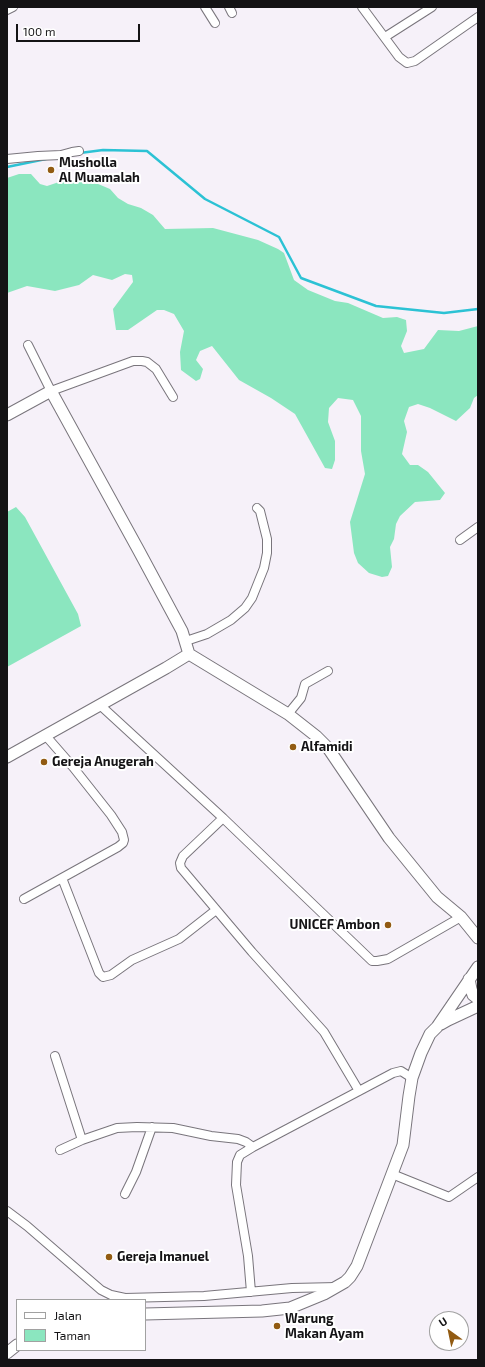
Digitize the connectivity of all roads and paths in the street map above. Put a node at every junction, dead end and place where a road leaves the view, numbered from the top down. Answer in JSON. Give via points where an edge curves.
{"nodes":[{"id":1,"x":13,"y":7,"type":"edge"},
{"id":2,"x":205,"y":7,"type":"edge"},
{"id":3,"x":362,"y":7,"type":"edge"},
{"id":4,"x":432,"y":7,"type":"edge"},
{"id":5,"x":7,"y":10,"type":"edge"},
{"id":6,"x":478,"y":17,"type":"edge"},
{"id":7,"x":215,"y":24,"type":"dead end"},
{"id":8,"x":385,"y":37,"type":"junction"},
{"id":9,"x":79,"y":151,"type":"dead end"},
{"id":10,"x":7,"y":160,"type":"edge"},
{"id":11,"x":28,"y":345,"type":"dead end"},
{"id":12,"x":51,"y":391,"type":"junction"},
{"id":13,"x":173,"y":397,"type":"dead end"},
{"id":14,"x":7,"y":415,"type":"edge"},
{"id":15,"x":257,"y":508,"type":"dead end"},
{"id":16,"x":478,"y":528,"type":"edge"},
{"id":17,"x":460,"y":540,"type":"dead end"},
{"id":18,"x":186,"y":641,"type":"junction"},
{"id":19,"x":189,"y":654,"type":"junction"},
{"id":20,"x":328,"y":671,"type":"dead end"},
{"id":21,"x":100,"y":705,"type":"junction"},
{"id":22,"x":288,"y":714,"type":"junction"},
{"id":23,"x":46,"y":736,"type":"junction"},
{"id":24,"x":7,"y":757,"type":"edge"},
{"id":25,"x":223,"y":818,"type":"junction"},
{"id":26,"x":62,"y":878,"type":"junction"},
{"id":27,"x":24,"y":899,"type":"dead end"},
{"id":28,"x":216,"y":910,"type":"junction"},
{"id":29,"x":460,"y":918,"type":"junction"},
{"id":30,"x":478,"y":938,"type":"edge"},
{"id":31,"x":478,"y":967,"type":"edge"},
{"id":32,"x":469,"y":979,"type":"junction"},
{"id":33,"x":478,"y":999,"type":"edge"},
{"id":34,"x":478,"y":1006,"type":"edge"},
{"id":35,"x":437,"y":1027,"type":"junction"},
{"id":36,"x":54,"y":1056,"type":"dead end"},
{"id":37,"x":412,"y":1078,"type":"junction"},
{"id":38,"x":359,"y":1091,"type":"junction"},
{"id":39,"x":152,"y":1127,"type":"junction"},
{"id":40,"x":82,"y":1140,"type":"junction"},
{"id":41,"x":253,"y":1147,"type":"junction"},
{"id":42,"x":60,"y":1150,"type":"dead end"},
{"id":43,"x":392,"y":1174,"type":"junction"},
{"id":44,"x":478,"y":1176,"type":"edge"},
{"id":45,"x":125,"y":1194,"type":"dead end"},
{"id":46,"x":7,"y":1211,"type":"edge"},
{"id":47,"x":337,"y":1287,"type":"junction"},
{"id":48,"x":251,"y":1292,"type":"junction"},
{"id":49,"x":146,"y":1314,"type":"edge"},
{"id":50,"x":16,"y":1346,"type":"edge"},
{"id":51,"x":7,"y":1353,"type":"edge"}],
"edges":[{"from":1,"to":5,"type":"street"},
{"from":2,"to":7,"type":"street"},
{"from":3,"to":8,"type":"street"},
{"from":4,"to":8,"type":"street"},
{"from":6,"to":8,"type":"street","via":[[410,63],[402,60]]},
{"from":9,"to":10,"type":"street","via":[[62,156]]},
{"from":11,"to":12,"type":"street"},
{"from":12,"to":13,"type":"street","via":[[133,361],[142,361],[156,369]]},
{"from":12,"to":14,"type":"street"},
{"from":12,"to":18,"type":"street"},
{"from":15,"to":18,"type":"street","via":[[267,539],[267,553],[252,598],[245,608],[230,620],[207,634]]},
{"from":16,"to":17,"type":"street"},
{"from":18,"to":19,"type":"street"},
{"from":19,"to":21,"type":"street"},
{"from":19,"to":22,"type":"street"},
{"from":20,"to":22,"type":"street","via":[[305,684],[301,698]]},
{"from":21,"to":23,"type":"street"},
{"from":21,"to":25,"type":"street"},
{"from":22,"to":29,"type":"street","via":[[328,748],[389,838],[437,896]]},
{"from":23,"to":24,"type":"street"},
{"from":23,"to":26,"type":"street","via":[[111,815],[124,836],[123,843],[118,847]]},
{"from":25,"to":28,"type":"street","via":[[183,856],[180,863]]},
{"from":25,"to":29,"type":"street","via":[[372,961],[388,960]]},
{"from":26,"to":27,"type":"street"},
{"from":26,"to":28,"type":"street","via":[[99,973],[103,977],[111,975],[132,960],[179,939]]},
{"from":28,"to":38,"type":"street","via":[[324,1032]]},
{"from":29,"to":30,"type":"street"},
{"from":31,"to":32,"type":"street"},
{"from":32,"to":33,"type":"street","via":[[471,989]]},
{"from":32,"to":35,"type":"street"},
{"from":34,"to":35,"type":"street"},
{"from":35,"to":37,"type":"street","via":[[425,1043]]},
{"from":36,"to":40,"type":"street"},
{"from":37,"to":38,"type":"street","via":[[398,1071]]},
{"from":37,"to":43,"type":"street","via":[[403,1145]]},
{"from":38,"to":41,"type":"street"},
{"from":39,"to":40,"type":"street","via":[[117,1128]]},
{"from":39,"to":41,"type":"street","via":[[173,1128],[242,1140]]},
{"from":39,"to":45,"type":"street"},
{"from":40,"to":42,"type":"street"},
{"from":41,"to":48,"type":"street","via":[[239,1158],[236,1176]]},
{"from":43,"to":44,"type":"street","via":[[449,1197]]},
{"from":43,"to":47,"type":"street","via":[[357,1266],[350,1277]]},
{"from":46,"to":48,"type":"street","via":[[90,1282],[111,1295],[145,1299]]},
{"from":47,"to":48,"type":"street"},
{"from":47,"to":49,"type":"street","via":[[290,1308]]},
{"from":50,"to":51,"type":"street"}]}
